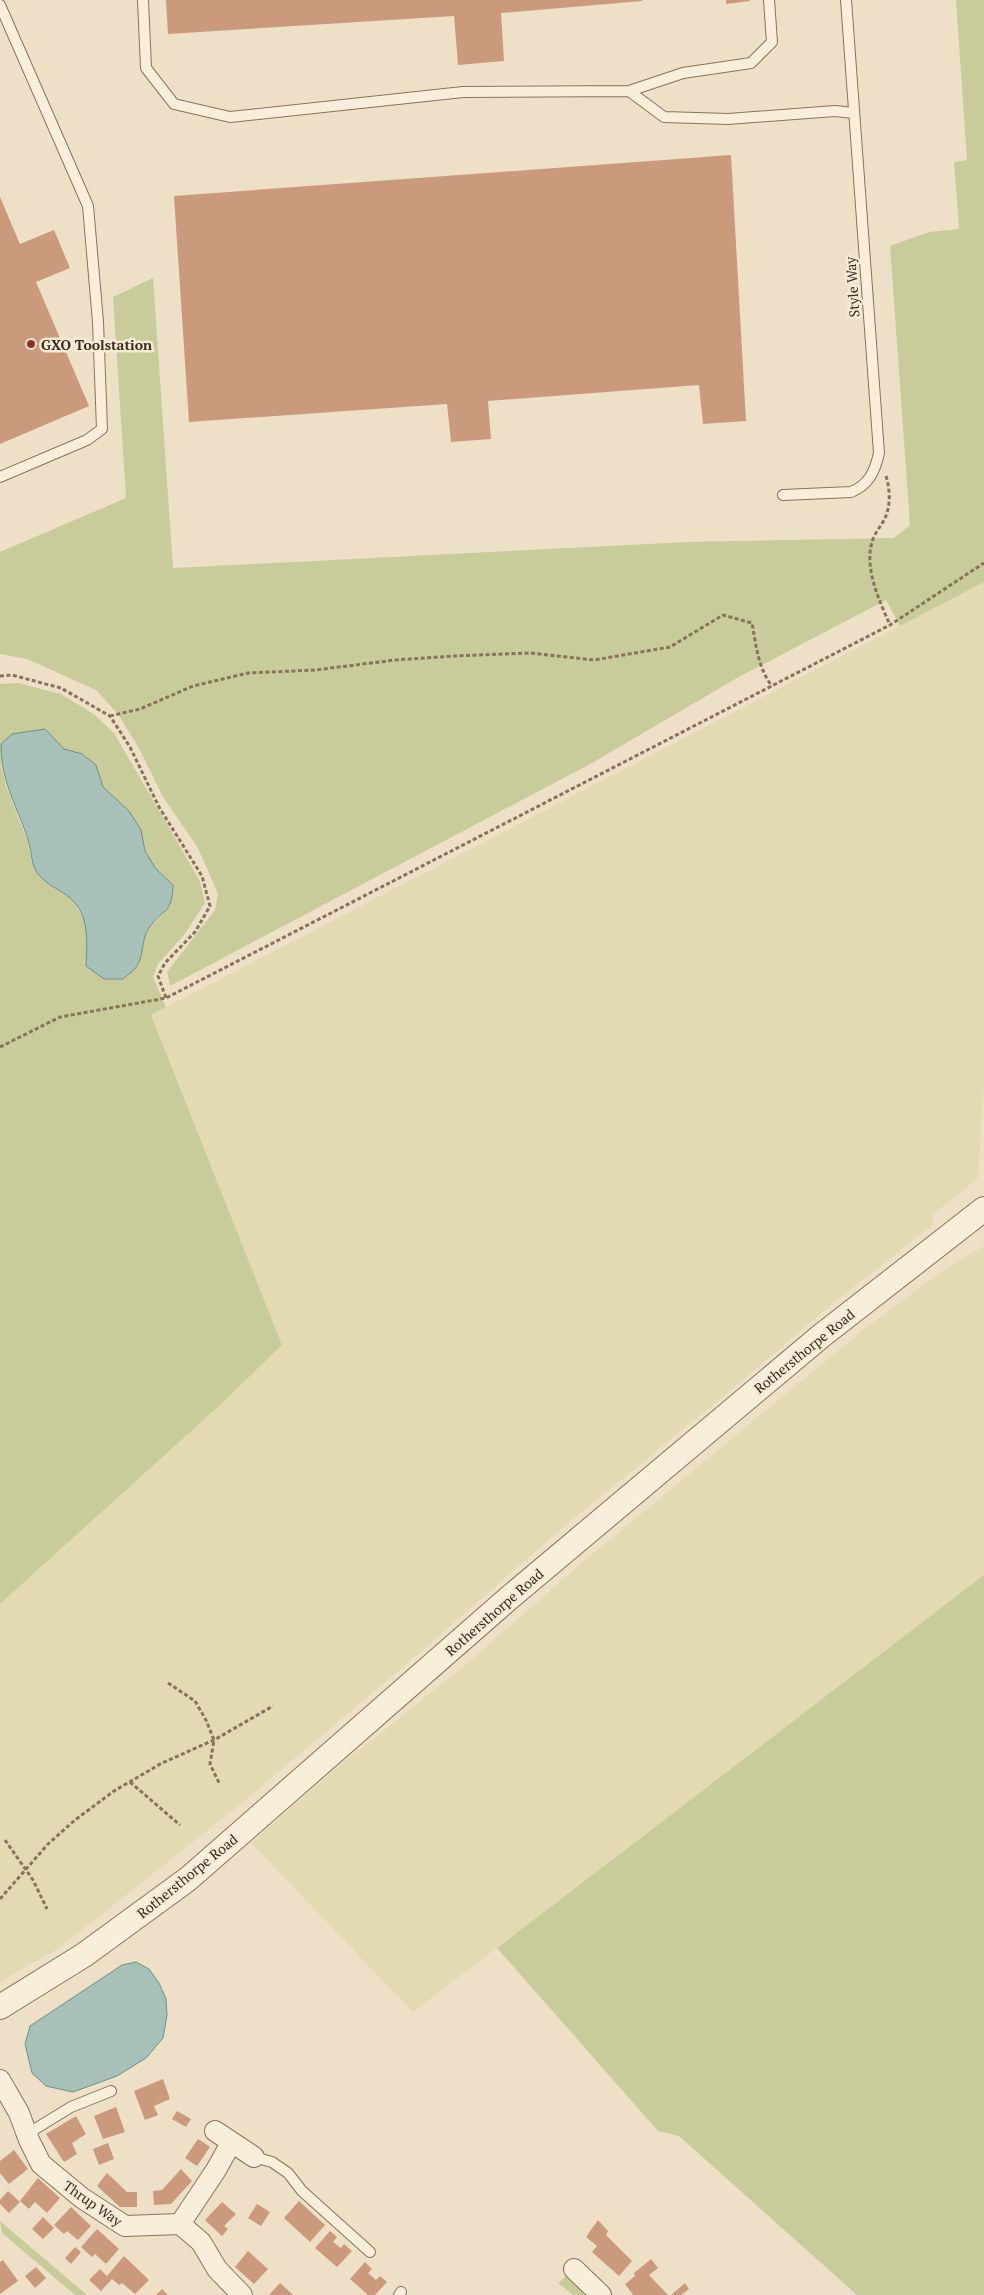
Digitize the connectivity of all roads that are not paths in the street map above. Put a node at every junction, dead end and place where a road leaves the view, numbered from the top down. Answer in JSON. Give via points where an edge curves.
{"nodes":[{"id":1,"x":143,"y":0,"type":"edge"},
{"id":2,"x":769,"y":0,"type":"edge"},
{"id":3,"x":846,"y":0,"type":"edge"},
{"id":4,"x":0,"y":4,"type":"edge"},
{"id":5,"x":628,"y":91,"type":"junction"},
{"id":6,"x":854,"y":112,"type":"junction"},
{"id":7,"x":0,"y":477,"type":"edge"},
{"id":8,"x":783,"y":496,"type":"dead end"},
{"id":9,"x":984,"y":1209,"type":"edge"},
{"id":10,"x":0,"y":2007,"type":"edge"},
{"id":11,"x":0,"y":2080,"type":"edge"},
{"id":12,"x":111,"y":2091,"type":"dead end"},
{"id":13,"x":26,"y":2134,"type":"junction"},
{"id":14,"x":254,"y":2157,"type":"joint"},
{"id":15,"x":180,"y":2224,"type":"junction"},
{"id":16,"x":370,"y":2252,"type":"dead end"},
{"id":17,"x":574,"y":2269,"type":"dead end"},
{"id":18,"x":242,"y":2295,"type":"edge"},
{"id":19,"x":601,"y":2295,"type":"edge"}],
"edges":[{"from":1,"to":5,"type":"lane","via":[[146,68],[174,104],[230,118],[463,92]]},
{"from":2,"to":5,"type":"lane","via":[[772,42],[751,63],[683,73]]},
{"from":3,"to":6,"type":"lane","name":"Style Way"},
{"from":4,"to":7,"type":"lane","via":[[88,206],[98,322],[102,429],[87,440]]},
{"from":5,"to":6,"type":"lane","via":[[664,117],[728,119]]},
{"from":6,"to":8,"type":"lane","name":"Style Way","via":[[879,453],[870,478],[858,489]]},
{"from":9,"to":10,"type":"street","name":"Rothersthorpe Road","via":[[821,1336],[509,1598],[188,1879],[84,1955]]},
{"from":11,"to":13,"type":"street","name":"Thrup Way","via":[[19,2113]]},
{"from":12,"to":13,"type":"lane","via":[[71,2107]]},
{"from":13,"to":15,"type":"street","name":"Thrup Way","via":[[41,2164],[82,2198],[126,2226]]},
{"from":14,"to":15,"type":"street","via":[[223,2137],[216,2170]]},
{"from":14,"to":16,"type":"lane","via":[[272,2162],[288,2172],[302,2191]]},
{"from":15,"to":18,"type":"street","via":[[202,2242],[217,2268]]},
{"from":17,"to":19,"type":"street"}]}
